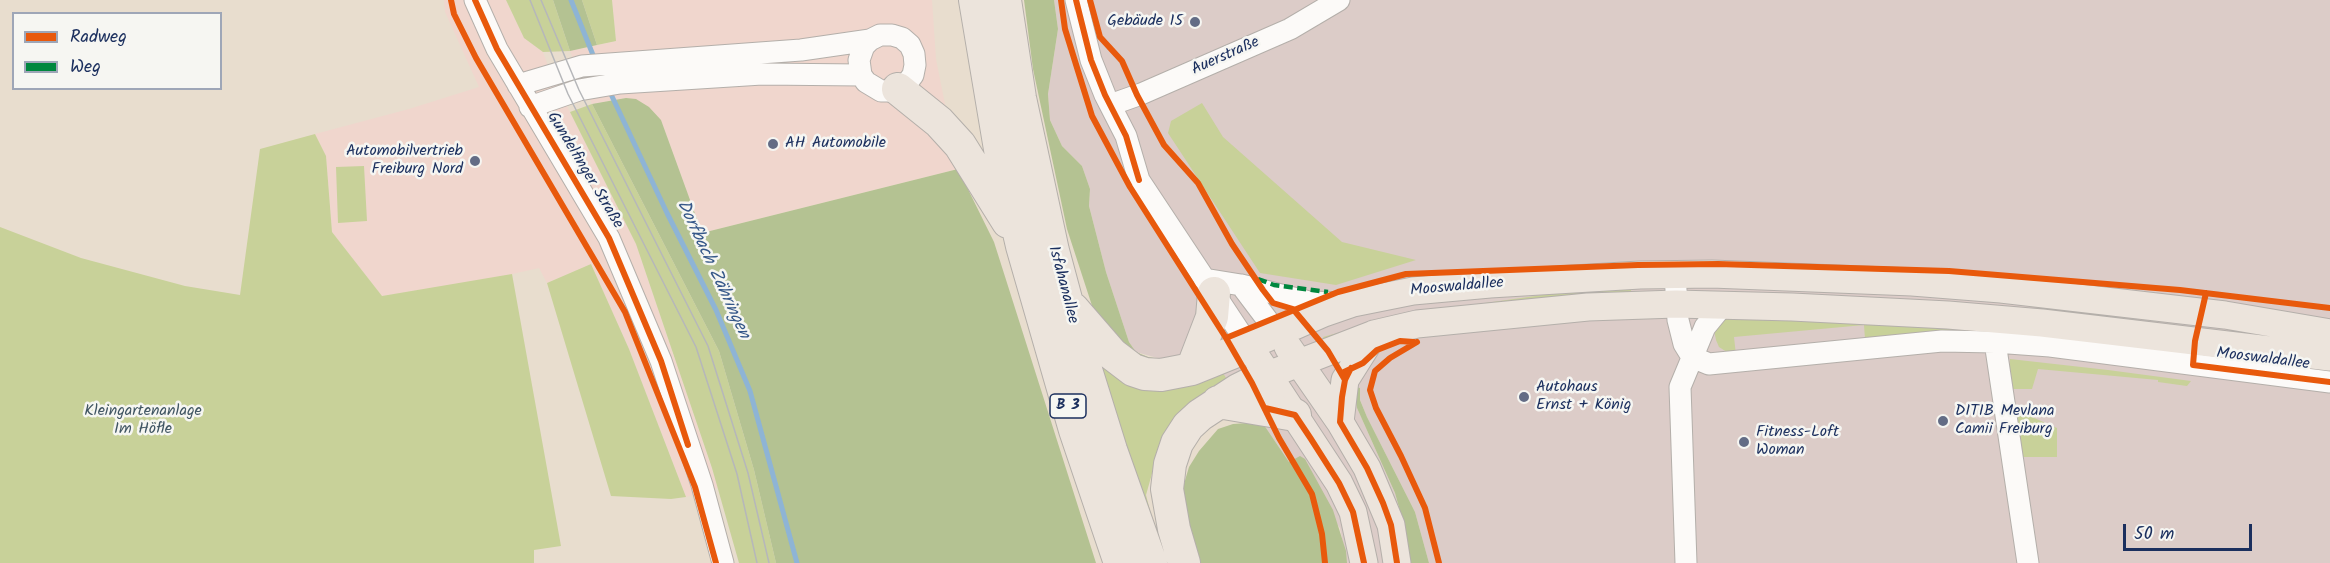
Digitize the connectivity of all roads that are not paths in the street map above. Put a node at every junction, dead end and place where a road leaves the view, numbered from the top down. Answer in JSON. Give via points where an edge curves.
{"nodes":[{"id":1,"x":475,"y":0,"type":"edge"},
{"id":2,"x":975,"y":0,"type":"edge"},
{"id":3,"x":1005,"y":0,"type":"edge"},
{"id":4,"x":1076,"y":0,"type":"edge"},
{"id":5,"x":1339,"y":0,"type":"edge"},
{"id":6,"x":870,"y":40,"type":"junction"},
{"id":7,"x":861,"y":75,"type":"junction"},
{"id":8,"x":518,"y":85,"type":"junction"},
{"id":9,"x":898,"y":89,"type":"junction"},
{"id":10,"x":1110,"y":105,"type":"junction"},
{"id":11,"x":530,"y":107,"type":"junction"},
{"id":12,"x":1022,"y":246,"type":"junction"},
{"id":13,"x":1675,"y":274,"type":"junction"},
{"id":14,"x":1220,"y":286,"type":"junction"},
{"id":15,"x":1065,"y":299,"type":"junction"},
{"id":16,"x":1353,"y":303,"type":"junction"},
{"id":17,"x":1676,"y":304,"type":"junction"},
{"id":18,"x":1723,"y":305,"type":"junction"},
{"id":19,"x":2330,"y":333,"type":"edge"},
{"id":20,"x":1278,"y":334,"type":"junction"},
{"id":21,"x":1374,"y":334,"type":"junction"},
{"id":22,"x":1995,"y":342,"type":"junction"},
{"id":23,"x":1249,"y":346,"type":"junction"},
{"id":24,"x":1692,"y":357,"type":"junction"},
{"id":25,"x":2330,"y":357,"type":"edge"},
{"id":26,"x":1299,"y":362,"type":"junction"},
{"id":27,"x":1192,"y":369,"type":"junction"},
{"id":28,"x":1268,"y":375,"type":"junction"},
{"id":29,"x":2330,"y":382,"type":"edge"},
{"id":30,"x":1218,"y":402,"type":"junction"},
{"id":31,"x":1295,"y":415,"type":"junction"},
{"id":32,"x":1340,"y":422,"type":"junction"},
{"id":33,"x":723,"y":563,"type":"edge"},
{"id":34,"x":1120,"y":563,"type":"edge"},
{"id":35,"x":1151,"y":563,"type":"edge"},
{"id":36,"x":1184,"y":563,"type":"edge"},
{"id":37,"x":1364,"y":563,"type":"edge"},
{"id":38,"x":1397,"y":563,"type":"edge"},
{"id":39,"x":1686,"y":563,"type":"edge"},
{"id":40,"x":2028,"y":563,"type":"edge"}],
"edges":[{"from":1,"to":8,"type":"street","name":"Gundelfinger Straße"},
{"from":2,"to":12,"type":"highway","name":"Isfahanallee","number":"B 3","via":[[1001,155]]},
{"from":3,"to":15,"type":"highway","name":"Isfahanallee","number":"B 3","via":[[1036,180]]},
{"from":4,"to":10,"type":"street","via":[[1091,60]]},
{"from":5,"to":10,"type":"street","name":"Auerstraße","via":[[1290,29]]},
{"from":6,"to":7,"type":"street","via":[[859,60]]},
{"from":6,"to":8,"type":"street","via":[[747,55],[582,66]]},
{"from":6,"to":9,"type":"street","via":[[892,35],[910,45],[914,54],[913,75]]},
{"from":7,"to":9,"type":"street","via":[[882,91]]},
{"from":7,"to":11,"type":"street","name":"Gundelfinger Straße","via":[[762,74],[620,83]]},
{"from":8,"to":11,"type":"street","name":"Gundelfinger Straße"},
{"from":9,"to":12,"type":"highway","via":[[960,145]]},
{"from":10,"to":14,"type":"street","via":[[1126,136],[1139,180]]},
{"from":11,"to":33,"type":"street","name":"Gundelfinger Straße","via":[[613,248],[661,361]]},
{"from":12,"to":34,"type":"highway","name":"Isfahanallee","number":"B 3","via":[[1075,430]]},
{"from":13,"to":16,"type":"main road","name":"Mooswaldallee","via":[[1490,284],[1413,291]]},
{"from":13,"to":17,"type":"street"},
{"from":13,"to":19,"type":"main road","name":"Mooswaldallee","via":[[1902,281],[2001,289],[2225,315]]},
{"from":14,"to":16,"type":"street","via":[[1309,302]]},
{"from":14,"to":20,"type":"street"},
{"from":14,"to":23,"type":"street"},
{"from":14,"to":27,"type":"highway"},
{"from":15,"to":27,"type":"highway","via":[[1101,344],[1133,370],[1161,375]]},
{"from":15,"to":35,"type":"highway","name":"Isfahanallee","number":"B 3","via":[[1111,450]]},
{"from":16,"to":20,"type":"main road","name":"Mooswaldallee"},
{"from":17,"to":18,"type":"main road","name":"Mooswaldallee"},
{"from":17,"to":21,"type":"main road","name":"Mooswaldallee","via":[[1588,307],[1444,320]]},
{"from":17,"to":24,"type":"street","via":[[1684,344]]},
{"from":18,"to":24,"type":"street","via":[[1705,327]]},
{"from":18,"to":25,"type":"main road","name":"Mooswaldallee","via":[[2031,322]]},
{"from":20,"to":23,"type":"main road","name":"Mooswaldallee"},
{"from":20,"to":26,"type":"main road"},
{"from":21,"to":26,"type":"main road","name":"Mooswaldallee"},
{"from":21,"to":32,"type":"main road","via":[[1345,380]]},
{"from":22,"to":24,"type":"street","name":"Mooswaldallee","via":[[1942,341],[1709,364]]},
{"from":22,"to":29,"type":"street","name":"Mooswaldallee"},
{"from":22,"to":40,"type":"street"},
{"from":23,"to":27,"type":"highway"},
{"from":23,"to":28,"type":"main road"},
{"from":24,"to":39,"type":"street","via":[[1680,387]]},
{"from":26,"to":28,"type":"main road","name":"Mooswaldallee"},
{"from":26,"to":32,"type":"main road"},
{"from":28,"to":30,"type":"highway"},
{"from":28,"to":31,"type":"main road"},
{"from":30,"to":31,"type":"highway"},
{"from":30,"to":36,"type":"highway","via":[[1188,426],[1170,464],[1169,508]]},
{"from":31,"to":37,"type":"main road","via":[[1353,512]]},
{"from":32,"to":38,"type":"main road","via":[[1383,502]]}]}
